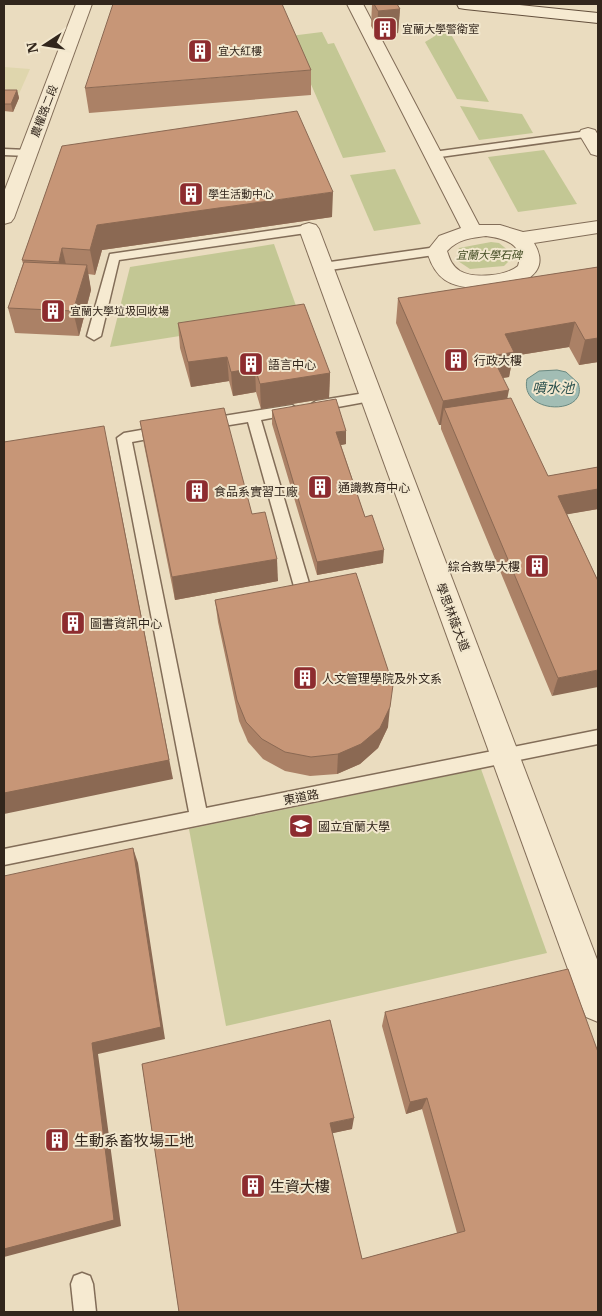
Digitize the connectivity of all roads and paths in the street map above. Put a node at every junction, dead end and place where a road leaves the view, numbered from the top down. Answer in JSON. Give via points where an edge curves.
{"nodes":[{"id":1,"x":84,"y":4,"type":"edge"},
{"id":2,"x":355,"y":4,"type":"edge"},
{"id":3,"x":465,"y":4,"type":"edge"},
{"id":4,"x":598,"y":18,"type":"edge"},
{"id":5,"x":593,"y":142,"type":"edge"},
{"id":6,"x":4,"y":152,"type":"edge"},
{"id":7,"x":28,"y":153,"type":"junction"},
{"id":8,"x":433,"y":155,"type":"junction"},
{"id":9,"x":5,"y":212,"type":"edge"},
{"id":10,"x":598,"y":227,"type":"edge"},
{"id":11,"x":308,"y":229,"type":"joint"},
{"id":12,"x":473,"y":232,"type":"junction"},
{"id":13,"x":520,"y":239,"type":"junction"},
{"id":14,"x":438,"y":251,"type":"junction"},
{"id":15,"x":323,"y":267,"type":"junction"},
{"id":16,"x":94,"y":336,"type":"dead end"},
{"id":17,"x":371,"y":397,"type":"junction"},
{"id":18,"x":254,"y":416,"type":"junction"},
{"id":19,"x":303,"y":590,"type":"edge"},
{"id":20,"x":598,"y":737,"type":"edge"},
{"id":21,"x":506,"y":756,"type":"junction"},
{"id":22,"x":199,"y":818,"type":"junction"},
{"id":23,"x":4,"y":857,"type":"edge"},
{"id":24,"x":595,"y":989,"type":"edge"},
{"id":25,"x":82,"y":1284,"type":"dead end"},
{"id":26,"x":85,"y":1312,"type":"edge"}],
"edges":[{"from":1,"to":7,"type":"street","name":"農權路二段"},
{"from":2,"to":8,"type":"street"},
{"from":3,"to":4,"type":"street"},
{"from":5,"to":8,"type":"lane"},
{"from":6,"to":7,"type":"lane"},
{"from":7,"to":9,"type":"street","name":"農權路二段"},
{"from":8,"to":12,"type":"street"},
{"from":10,"to":13,"type":"street"},
{"from":11,"to":15,"type":"street","name":"學思林蔭大道"},
{"from":11,"to":16,"type":"lane","via":[[114,257]]},
{"from":12,"to":13,"type":"street","via":[[502,231]]},
{"from":12,"to":14,"type":"street","via":[[443,241]]},
{"from":13,"to":14,"type":"street","via":[[528,249],[530,261],[524,272],[476,283],[449,273],[440,262]]},
{"from":14,"to":15,"type":"lane"},
{"from":15,"to":17,"type":"street","name":"學思林蔭大道"},
{"from":17,"to":18,"type":"lane"},
{"from":17,"to":21,"type":"street","name":"學思林蔭大道"},
{"from":18,"to":19,"type":"lane"},
{"from":18,"to":22,"type":"lane","via":[[124,438]]},
{"from":20,"to":21,"type":"lane","name":"東道路"},
{"from":21,"to":22,"type":"lane","name":"東道路"},
{"from":21,"to":24,"type":"street","name":"學思林蔭大道"},
{"from":22,"to":23,"type":"lane","name":"東道路"},
{"from":25,"to":26,"type":"lane"}]}
